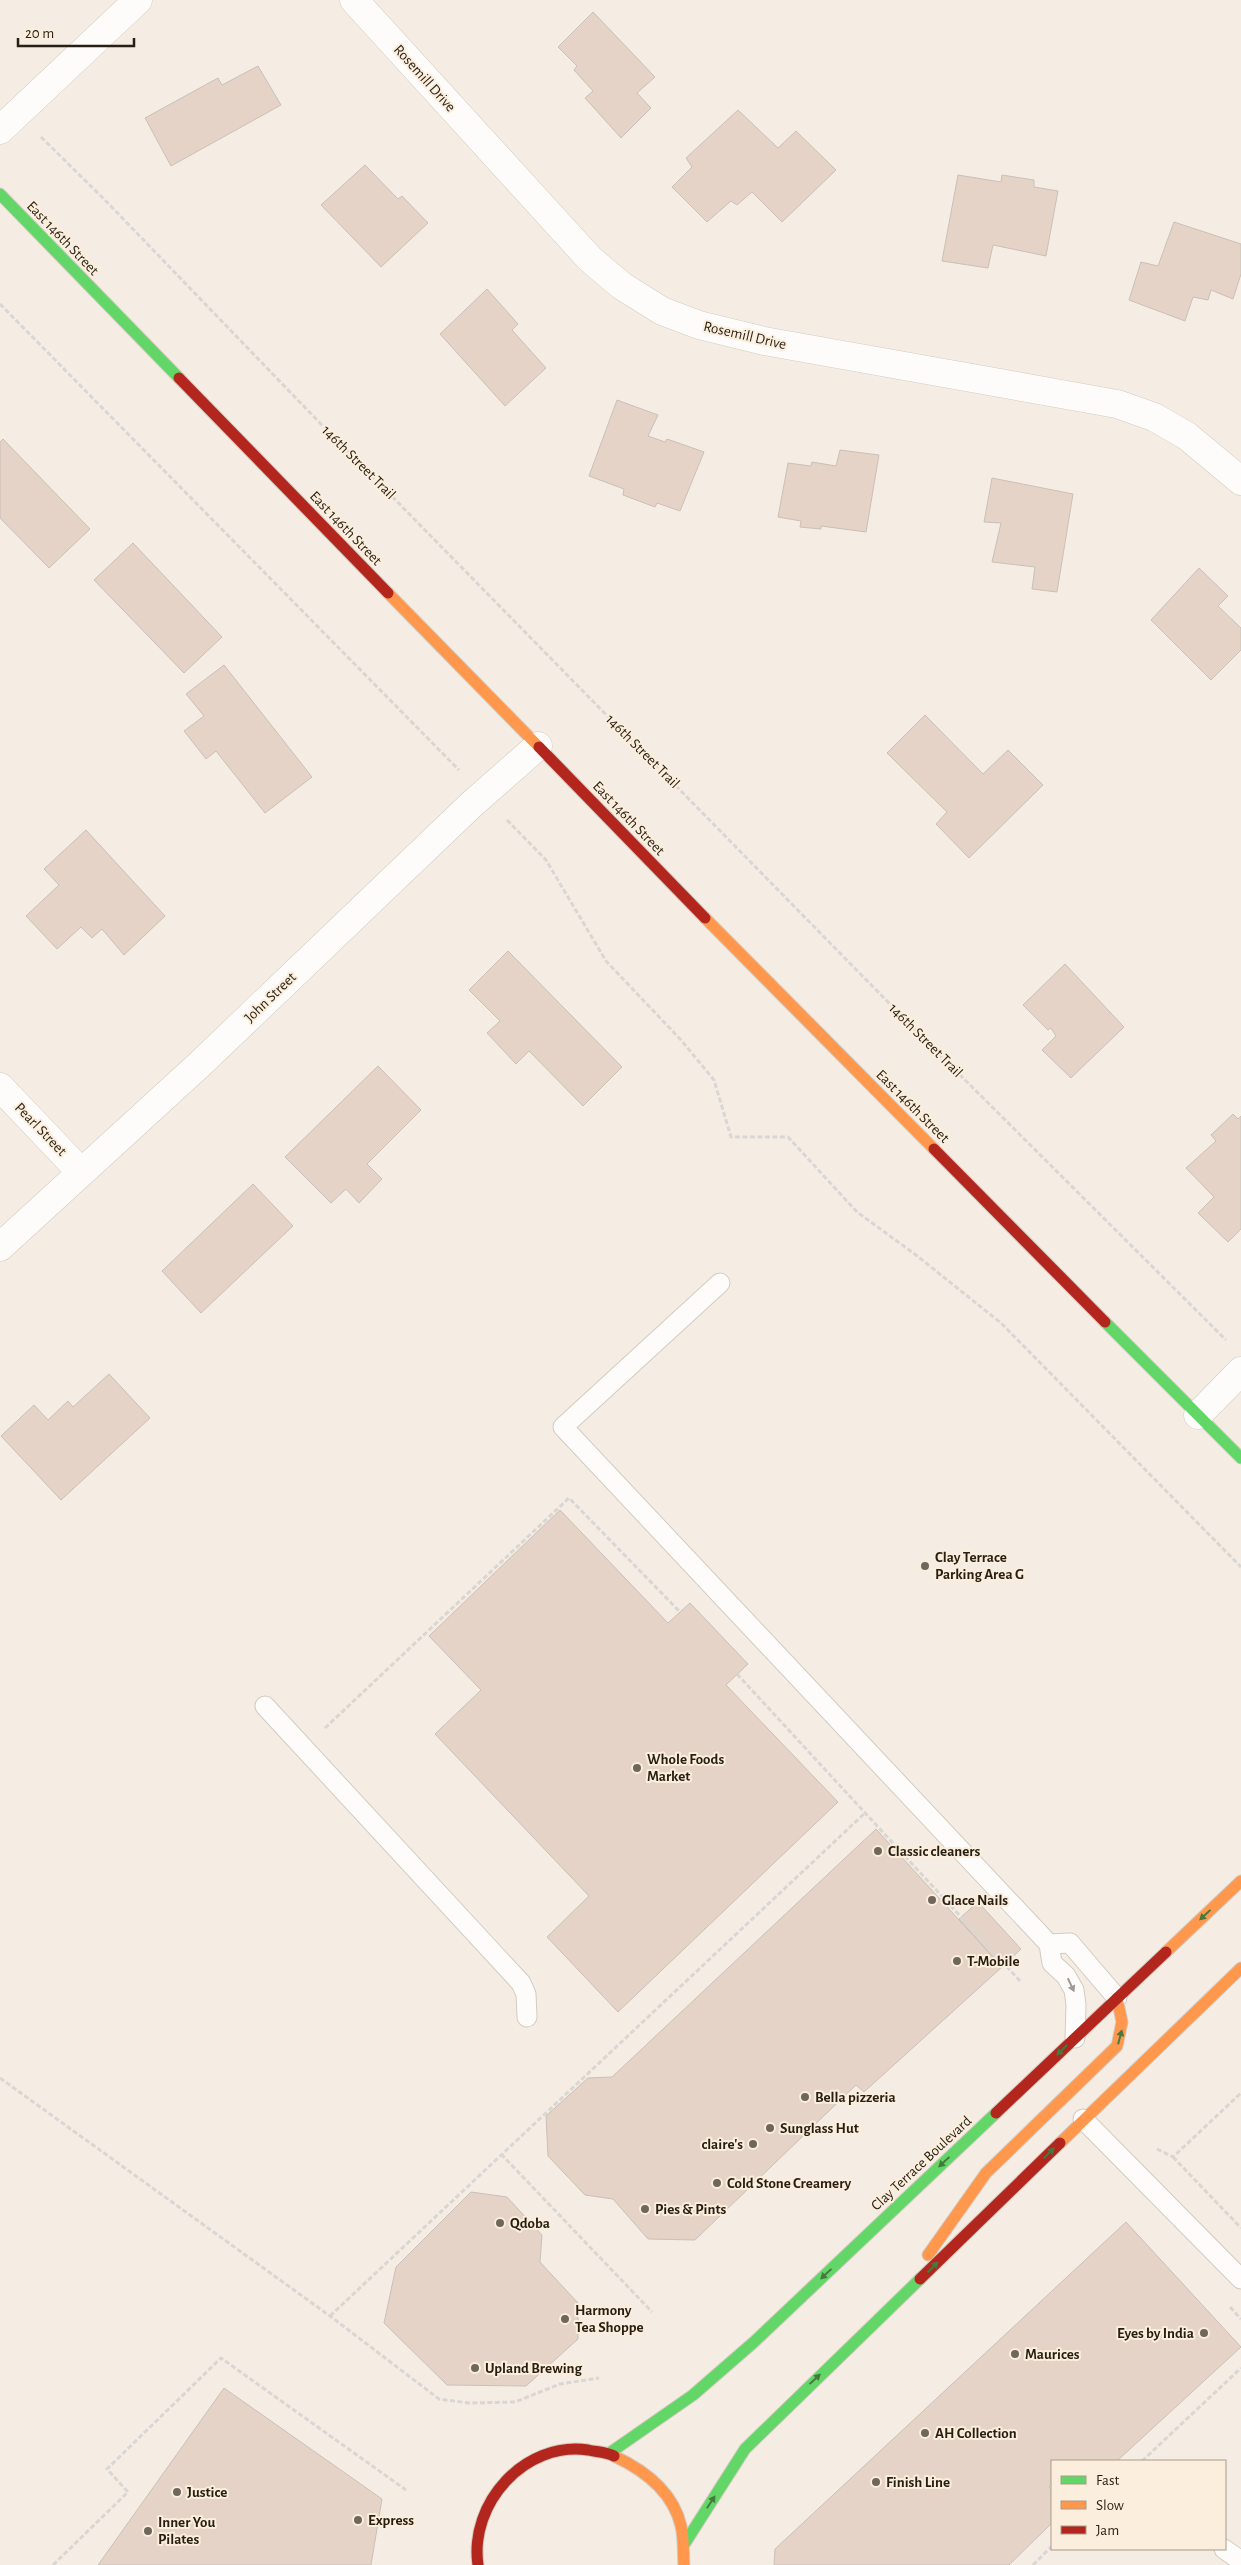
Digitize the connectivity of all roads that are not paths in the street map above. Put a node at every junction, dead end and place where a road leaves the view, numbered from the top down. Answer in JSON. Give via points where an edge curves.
{"nodes":[{"id":1,"x":138,"y":0,"type":"edge"},
{"id":2,"x":354,"y":0,"type":"edge"},
{"id":3,"x":0,"y":130,"type":"edge"},
{"id":4,"x":0,"y":194,"type":"edge"},
{"id":5,"x":1241,"y":481,"type":"edge"},
{"id":6,"x":538,"y":746,"type":"junction"},
{"id":7,"x":0,"y":1087,"type":"edge"},
{"id":8,"x":81,"y":1172,"type":"junction"},
{"id":9,"x":0,"y":1248,"type":"edge"},
{"id":10,"x":720,"y":1283,"type":"dead end"},
{"id":11,"x":1241,"y":1372,"type":"edge"},
{"id":12,"x":1198,"y":1414,"type":"junction"},
{"id":13,"x":1241,"y":1458,"type":"edge"},
{"id":14,"x":264,"y":1706,"type":"dead end"},
{"id":15,"x":1241,"y":1881,"type":"edge"},
{"id":16,"x":1049,"y":1944,"type":"junction"},
{"id":17,"x":1241,"y":1968,"type":"edge"},
{"id":18,"x":1117,"y":1998,"type":"junction"},
{"id":19,"x":527,"y":2017,"type":"dead end"},
{"id":20,"x":1075,"y":2038,"type":"junction"},
{"id":21,"x":1083,"y":2120,"type":"junction"},
{"id":22,"x":1241,"y":2279,"type":"edge"},
{"id":23,"x":887,"y":2313,"type":"junction"},
{"id":24,"x":611,"y":2452,"type":"junction"},
{"id":25,"x":685,"y":2543,"type":"junction"},
{"id":26,"x":1225,"y":2550,"type":"edge"},
{"id":27,"x":1241,"y":2561,"type":"edge"},
{"id":28,"x":477,"y":2563,"type":"edge"},
{"id":29,"x":684,"y":2565,"type":"edge"}],
"edges":[{"from":1,"to":3,"type":"street"},
{"from":2,"to":5,"type":"street","name":"Rosemill Drive","via":[[590,258],[622,286],[662,311],[699,325],[764,341],[1117,404],[1154,417],[1187,436]]},
{"from":4,"to":6,"type":"street","name":"East 146th Street"},
{"from":6,"to":8,"type":"street","name":"John Street","via":[[472,804],[200,1064]]},
{"from":6,"to":12,"type":"street","name":"East 146th Street"},
{"from":7,"to":8,"type":"street","name":"Pearl Street"},
{"from":8,"to":9,"type":"street","name":"John Street"},
{"from":10,"to":16,"type":"lane","via":[[563,1427]]},
{"from":11,"to":12,"type":"street"},
{"from":12,"to":13,"type":"street","name":"East 146th Street"},
{"from":14,"to":19,"type":"lane","via":[[521,1983],[526,1994]]},
{"from":15,"to":18,"type":"street","name":"Clay Terrace Boulevard","one_way":true},
{"from":16,"to":18,"type":"lane","via":[[1070,1943]]},
{"from":16,"to":20,"type":"lane","one_way":true,"via":[[1052,1963],[1066,1976],[1074,1990]]},
{"from":17,"to":21,"type":"street"},
{"from":18,"to":20,"type":"street","name":"Clay Terrace Boulevard"},
{"from":23,"to":18,"type":"street","one_way":true,"via":[[986,2173],[1117,2046],[1123,2024],[1122,2008]]},
{"from":20,"to":24,"type":"street","name":"Clay Terrace Boulevard","one_way":true,"via":[[754,2342],[693,2396]]},
{"from":21,"to":22,"type":"lane"},
{"from":23,"to":21,"type":"street","one_way":true},
{"from":25,"to":23,"type":"street","one_way":true,"via":[[745,2449],[807,2386]]},
{"from":24,"to":25,"type":"street","via":[[634,2462],[654,2478],[680,2519]]},
{"from":24,"to":28,"type":"street","via":[[565,2449],[543,2454],[523,2465],[492,2497],[482,2518],[477,2540]]},
{"from":25,"to":29,"type":"street"},
{"from":26,"to":27,"type":"lane"}]}
